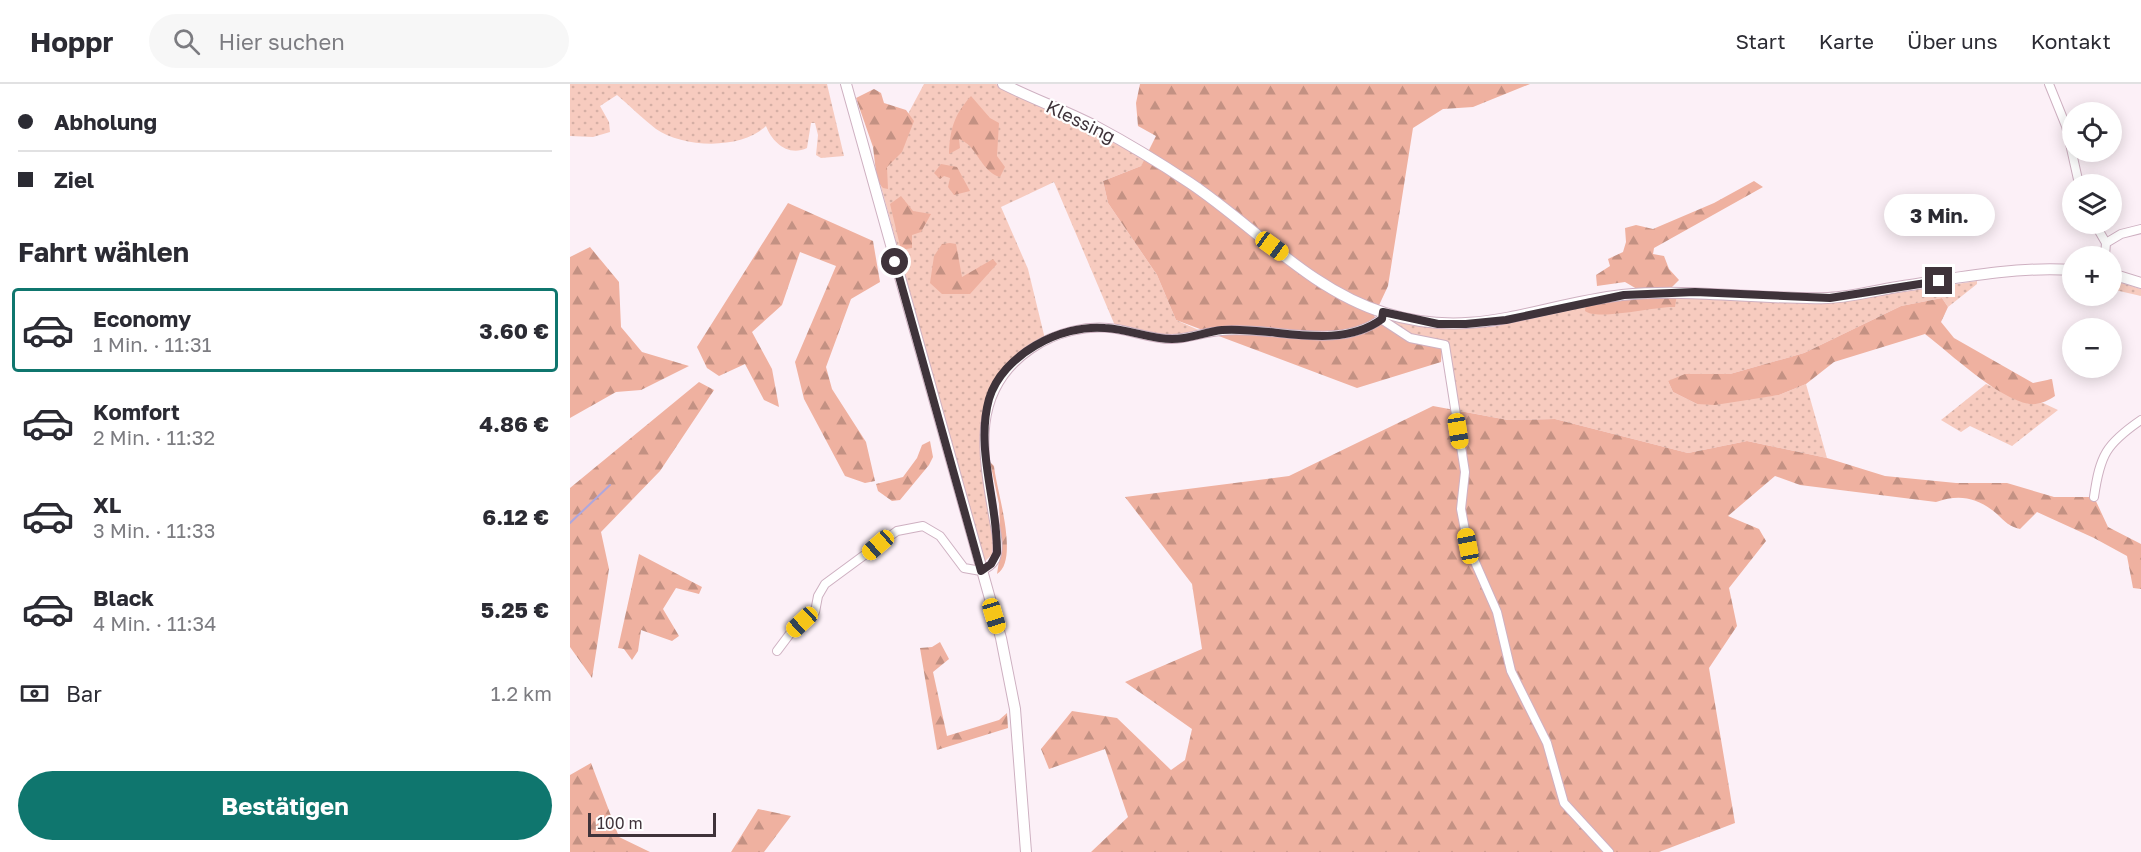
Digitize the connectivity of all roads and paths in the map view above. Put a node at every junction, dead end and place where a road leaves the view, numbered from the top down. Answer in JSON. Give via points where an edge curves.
{"nodes":[{"id":1,"x":846,"y":84,"type":"edge"},
{"id":2,"x":1003,"y":84,"type":"edge"},
{"id":3,"x":2049,"y":84,"type":"edge"},
{"id":4,"x":2077,"y":174,"type":"edge"},
{"id":5,"x":2141,"y":229,"type":"edge"},
{"id":6,"x":2101,"y":234,"type":"edge"},
{"id":7,"x":2106,"y":243,"type":"junction"},
{"id":8,"x":2106,"y":246,"type":"edge"},
{"id":9,"x":2062,"y":269,"type":"edge"},
{"id":10,"x":2122,"y":277,"type":"edge"},
{"id":11,"x":2141,"y":283,"type":"edge"},
{"id":12,"x":1382,"y":316,"type":"junction"},
{"id":13,"x":2141,"y":420,"type":"edge"},
{"id":14,"x":2094,"y":497,"type":"dead end"},
{"id":15,"x":981,"y":571,"type":"junction"},
{"id":16,"x":777,"y":651,"type":"dead end"},
{"id":17,"x":1026,"y":852,"type":"edge"},
{"id":18,"x":1609,"y":852,"type":"edge"}],
"edges":[{"from":1,"to":15,"type":"street"},
{"from":2,"to":12,"type":"street","name":"Klessing","via":[[1095,126],[1157,161],[1214,199],[1313,276]]},
{"from":3,"to":4,"type":"street","via":[[2066,126]]},
{"from":5,"to":7,"type":"street"},
{"from":6,"to":7,"type":"street"},
{"from":7,"to":8,"type":"street"},
{"from":9,"to":12,"type":"street","name":"Klessing","via":[[1982,274],[1830,298],[1695,292],[1624,295],[1506,320],[1466,324]]},
{"from":10,"to":11,"type":"street"},
{"from":12,"to":15,"type":"street","via":[[1371,327],[1335,335],[1221,330],[1172,339],[1104,327],[1063,333],[1033,347],[1001,377],[989,398],[985,443],[997,553]]},
{"from":12,"to":18,"type":"street","via":[[1410,338],[1445,345],[1465,472],[1461,509],[1468,546],[1497,612],[1510,671],[1547,743],[1564,803]]},
{"from":13,"to":14,"type":"street","via":[[2113,439],[2098,467]]},
{"from":15,"to":16,"type":"street","via":[[964,568],[930,528],[897,531],[825,584],[815,612],[792,631]]},
{"from":15,"to":17,"type":"street","via":[[1001,638],[1015,709]]}]}
